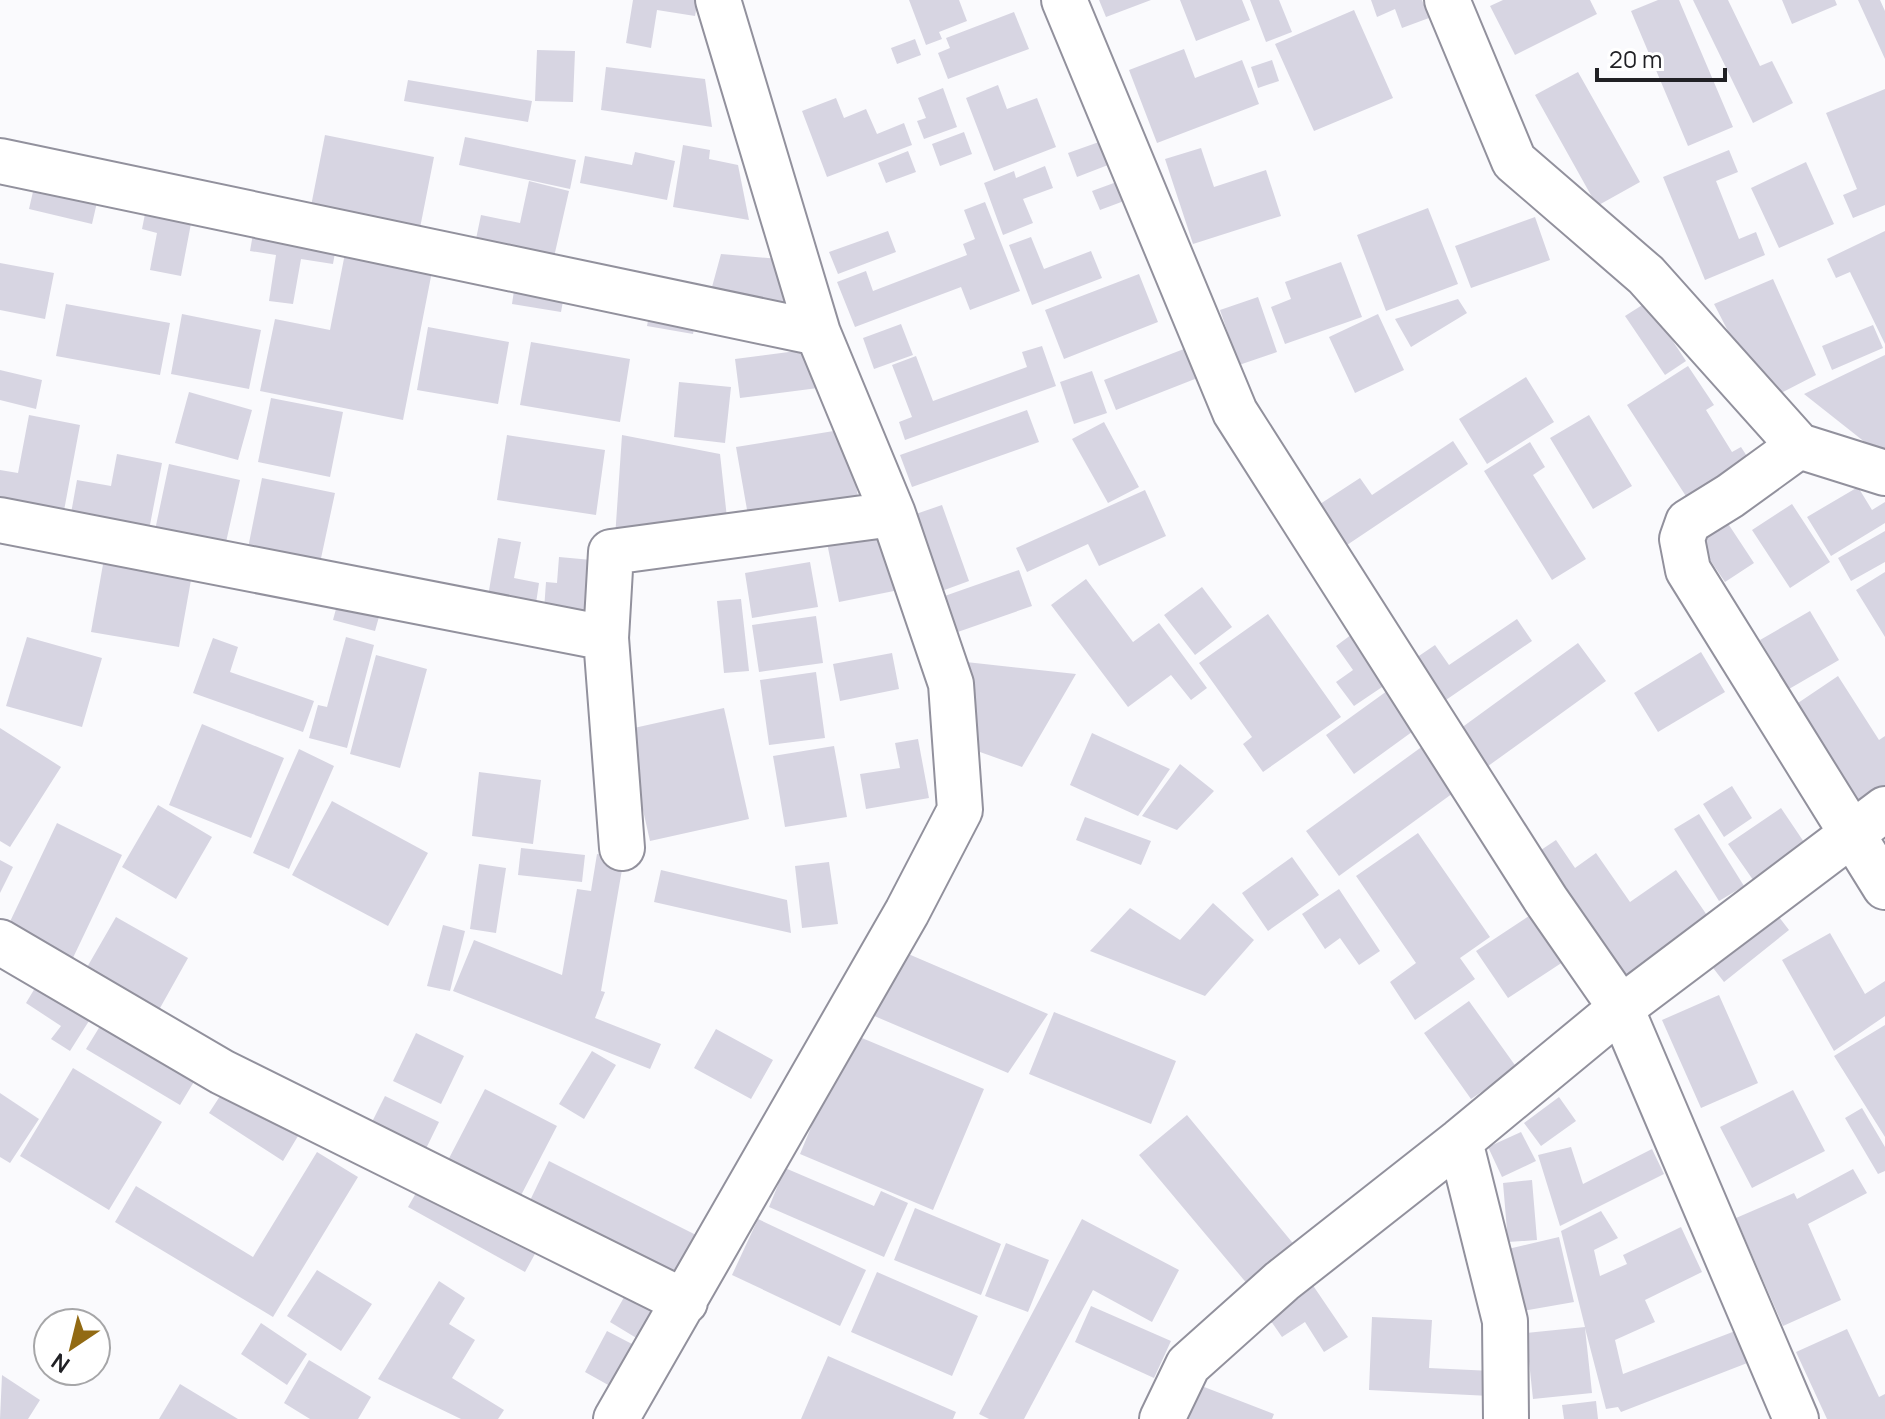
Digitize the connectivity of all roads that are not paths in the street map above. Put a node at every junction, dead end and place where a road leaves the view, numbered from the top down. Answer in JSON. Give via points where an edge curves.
{"nodes":[{"id":1,"x":718,"y":0,"type":"edge"},
{"id":2,"x":1064,"y":0,"type":"edge"},
{"id":3,"x":1447,"y":0,"type":"edge"},
{"id":4,"x":0,"y":161,"type":"edge"},
{"id":5,"x":818,"y":333,"type":"junction"},
{"id":6,"x":1799,"y":446,"type":"junction"},
{"id":7,"x":1885,"y":473,"type":"edge"},
{"id":8,"x":893,"y":514,"type":"junction"},
{"id":9,"x":0,"y":520,"type":"edge"},
{"id":10,"x":606,"y":638,"type":"junction"},
{"id":11,"x":1868,"y":821,"type":"edge"},
{"id":12,"x":622,"y":848,"type":"dead end"},
{"id":13,"x":1885,"y":887,"type":"edge"},
{"id":14,"x":0,"y":942,"type":"edge"},
{"id":15,"x":1621,"y":1008,"type":"junction"},
{"id":16,"x":1460,"y":1141,"type":"junction"},
{"id":17,"x":685,"y":1302,"type":"junction"},
{"id":18,"x":616,"y":1419,"type":"edge"},
{"id":19,"x":1162,"y":1419,"type":"edge"},
{"id":20,"x":1506,"y":1419,"type":"edge"},
{"id":21,"x":1796,"y":1419,"type":"edge"}],
"edges":[{"from":1,"to":5,"type":"street"},
{"from":2,"to":15,"type":"street","via":[[1235,412],[1546,900]]},
{"from":3,"to":6,"type":"street","via":[[1514,161],[1646,275]]},
{"from":4,"to":5,"type":"street"},
{"from":5,"to":8,"type":"street"},
{"from":6,"to":7,"type":"street"},
{"from":6,"to":11,"type":"street","via":[[1688,522],[1682,539],[1688,570]]},
{"from":8,"to":10,"type":"street","via":[[611,552]]},
{"from":8,"to":17,"type":"street","via":[[951,684],[960,810]]},
{"from":9,"to":10,"type":"street"},
{"from":10,"to":12,"type":"street"},
{"from":11,"to":13,"type":"street"},
{"from":11,"to":15,"type":"street"},
{"from":14,"to":17,"type":"street","via":[[222,1072]]},
{"from":15,"to":16,"type":"street"},
{"from":15,"to":21,"type":"street"},
{"from":16,"to":19,"type":"street","via":[[1282,1281],[1188,1365]]},
{"from":16,"to":20,"type":"street","via":[[1505,1321]]},
{"from":17,"to":18,"type":"street"}]}
